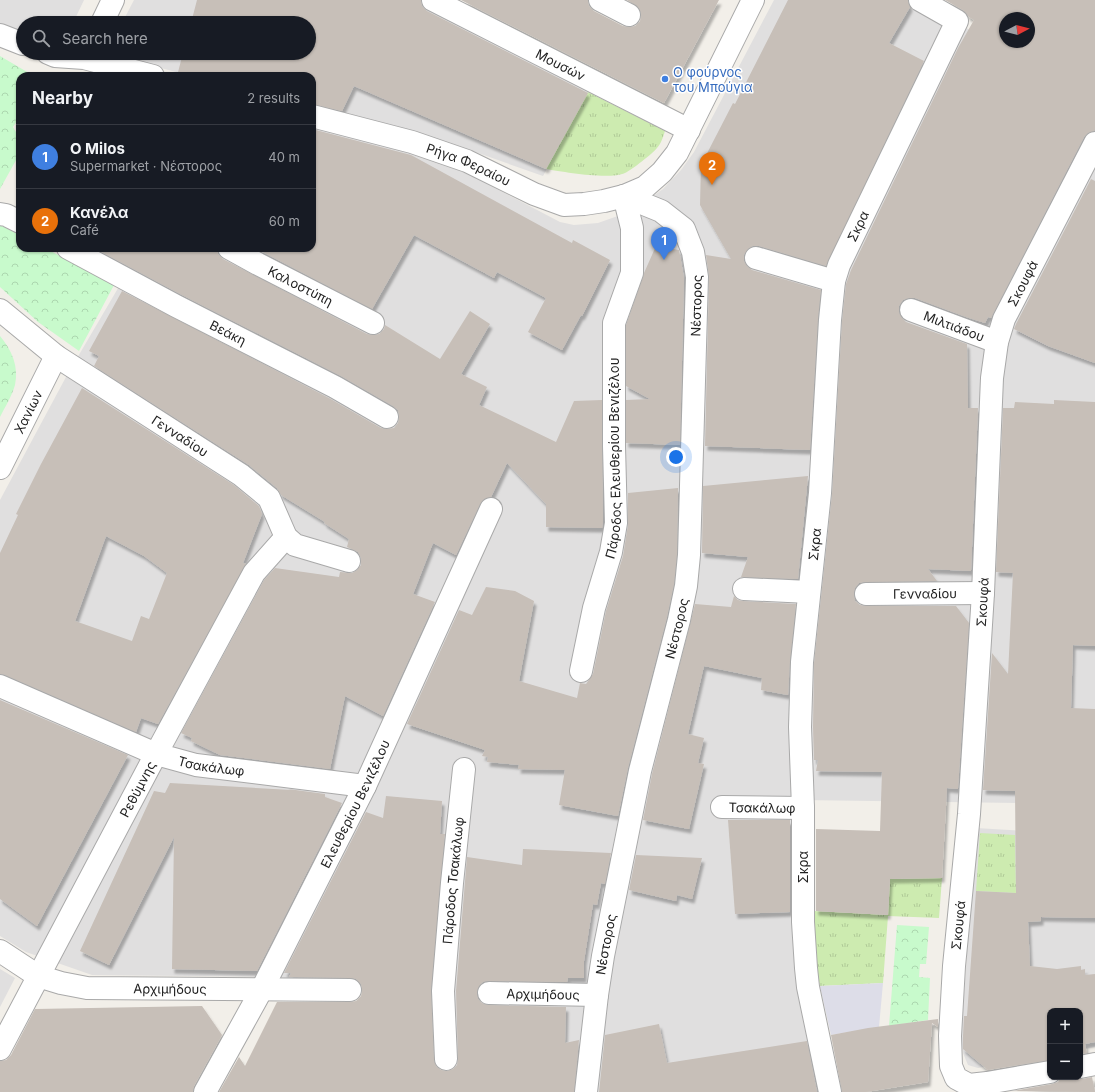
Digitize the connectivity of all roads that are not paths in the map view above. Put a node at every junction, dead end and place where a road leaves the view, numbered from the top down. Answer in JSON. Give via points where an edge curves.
{"nodes":[{"id":1,"x":113,"y":0,"type":"edge"},
{"id":2,"x":433,"y":0,"type":"edge"},
{"id":3,"x":600,"y":0,"type":"edge"},
{"id":4,"x":754,"y":0,"type":"edge"},
{"id":5,"x":920,"y":0,"type":"edge"},
{"id":6,"x":629,"y":15,"type":"dead end"},
{"id":7,"x":105,"y":16,"type":"edge"},
{"id":8,"x":0,"y":35,"type":"edge"},
{"id":9,"x":16,"y":41,"type":"edge"},
{"id":10,"x":82,"y":62,"type":"edge"},
{"id":11,"x":133,"y":72,"type":"edge"},
{"id":12,"x":316,"y":117,"type":"edge"},
{"id":13,"x":689,"y":130,"type":"junction"},
{"id":14,"x":1095,"y":143,"type":"edge"},
{"id":15,"x":624,"y":196,"type":"junction"},
{"id":16,"x":75,"y":252,"type":"edge"},
{"id":17,"x":236,"y":252,"type":"edge"},
{"id":18,"x":756,"y":258,"type":"dead end"},
{"id":19,"x":834,"y":281,"type":"junction"},
{"id":20,"x":0,"y":310,"type":"edge"},
{"id":21,"x":911,"y":310,"type":"dead end"},
{"id":22,"x":373,"y":323,"type":"dead end"},
{"id":23,"x":997,"y":342,"type":"junction"},
{"id":24,"x":56,"y":356,"type":"junction"},
{"id":25,"x":387,"y":417,"type":"dead end"},
{"id":26,"x":0,"y":468,"type":"edge"},
{"id":27,"x":492,"y":509,"type":"dead end"},
{"id":28,"x":286,"y":537,"type":"junction"},
{"id":29,"x":349,"y":561,"type":"dead end"},
{"id":30,"x":744,"y":589,"type":"dead end"},
{"id":31,"x":809,"y":592,"type":"junction"},
{"id":32,"x":866,"y":594,"type":"dead end"},
{"id":33,"x":983,"y":594,"type":"junction"},
{"id":34,"x":581,"y":671,"type":"dead end"},
{"id":35,"x":0,"y":686,"type":"edge"},
{"id":36,"x":156,"y":754,"type":"junction"},
{"id":37,"x":464,"y":769,"type":"dead end"},
{"id":38,"x":365,"y":786,"type":"junction"},
{"id":39,"x":722,"y":807,"type":"dead end"},
{"id":40,"x":803,"y":808,"type":"junction"},
{"id":41,"x":0,"y":951,"type":"edge"},
{"id":42,"x":38,"y":976,"type":"junction"},
{"id":43,"x":262,"y":989,"type":"junction"},
{"id":44,"x":350,"y":990,"type":"dead end"},
{"id":45,"x":489,"y":993,"type":"dead end"},
{"id":46,"x":596,"y":995,"type":"junction"},
{"id":47,"x":0,"y":1049,"type":"edge"},
{"id":48,"x":446,"y":1059,"type":"dead end"},
{"id":49,"x":1095,"y":1064,"type":"edge"},
{"id":50,"x":1083,"y":1066,"type":"edge"},
{"id":51,"x":1047,"y":1073,"type":"edge"},
{"id":52,"x":205,"y":1092,"type":"edge"},
{"id":53,"x":586,"y":1092,"type":"edge"},
{"id":54,"x":830,"y":1092,"type":"edge"}],
"edges":[{"from":1,"to":7,"type":"street"},
{"from":2,"to":13,"type":"street","name":"Μουσών"},
{"from":3,"to":6,"type":"street"},
{"from":4,"to":13,"type":"street"},
{"from":5,"to":19,"type":"street","name":"Σκρα","via":[[957,21],[839,265]]},
{"from":8,"to":9,"type":"street"},
{"from":10,"to":11,"type":"street"},
{"from":12,"to":15,"type":"street","name":"Ρήγα Φεραίου","via":[[412,142],[467,161],[534,194],[564,205]]},
{"from":13,"to":15,"type":"street","via":[[677,153],[662,172],[645,187]]},
{"from":14,"to":23,"type":"street","name":"Σκουφά","via":[[1004,319]]},
{"from":15,"to":34,"type":"street","name":"Πάροδος Ελευθερίου Βενιζέλου","via":[[632,228],[633,245],[632,273],[614,323],[616,523]]},
{"from":15,"to":46,"type":"street","name":"Νέστορος","via":[[661,211],[684,229],[693,252],[697,277],[689,555],[680,620],[640,771]]},
{"from":16,"to":25,"type":"street","name":"Βεάκη"},
{"from":17,"to":22,"type":"street","name":"Καλοστύπη"},
{"from":18,"to":19,"type":"street"},
{"from":19,"to":31,"type":"street","name":"Σκρα","via":[[820,492]]},
{"from":20,"to":24,"type":"street","name":"Γενναδίου"},
{"from":21,"to":23,"type":"street","name":"Μιλτιάδου"},
{"from":23,"to":33,"type":"street","name":"Σκουφά","via":[[992,378]]},
{"from":24,"to":26,"type":"street","name":"Χανίων"},
{"from":24,"to":28,"type":"street","name":"Γενναδίου","via":[[241,475],[269,498]]},
{"from":27,"to":38,"type":"street","name":"Ελευθερίου Βενιζέλου"},
{"from":28,"to":29,"type":"street","via":[[295,545]]},
{"from":28,"to":36,"type":"street","name":"Ρεθύμνης","via":[[254,573]]},
{"from":30,"to":31,"type":"street"},
{"from":31,"to":40,"type":"street","name":"Σκρα","via":[[801,684]]},
{"from":32,"to":33,"type":"street","name":"Γενναδίου"},
{"from":33,"to":51,"type":"street","name":"Σκουφά","via":[[969,814],[954,966],[950,1036],[952,1069],[959,1080],[974,1085]]},
{"from":35,"to":36,"type":"street","name":"Τσακάλωφ"},
{"from":36,"to":38,"type":"street","name":"Τσακάλωφ","via":[[196,765]]},
{"from":36,"to":42,"type":"street","name":"Ρεθύμνης"},
{"from":37,"to":48,"type":"street","name":"Πάροδος Τσακάλωφ","via":[[443,991]]},
{"from":38,"to":43,"type":"street","name":"Ελευθερίου Βενιζέλου"},
{"from":39,"to":40,"type":"street","name":"Τσακάλωφ"},
{"from":40,"to":54,"type":"street","name":"Σκρα","via":[[803,922],[806,968]]},
{"from":41,"to":42,"type":"street","name":"Αρχιμήδους"},
{"from":42,"to":43,"type":"street","name":"Αρχιμήδους","via":[[87,988]]},
{"from":42,"to":47,"type":"street","name":"Ρεθύμνης"},
{"from":43,"to":44,"type":"street","name":"Αρχιμήδους"},
{"from":43,"to":52,"type":"street","name":"Ελευθερίου Βενιζέλου"},
{"from":45,"to":46,"type":"street","name":"Αρχιμήδους"},
{"from":46,"to":53,"type":"street","name":"Νέστορος"},
{"from":49,"to":50,"type":"street"}]}
